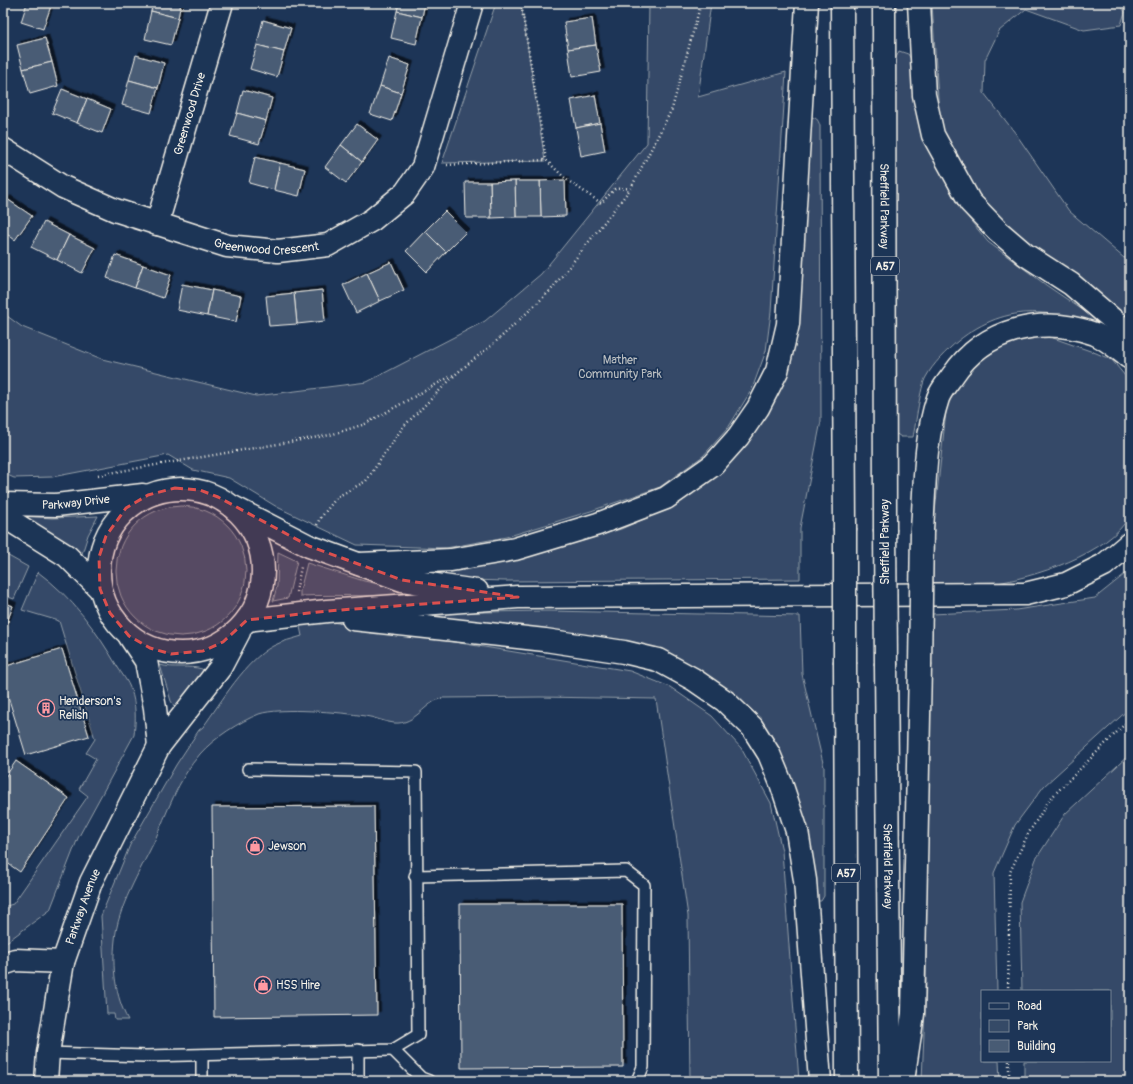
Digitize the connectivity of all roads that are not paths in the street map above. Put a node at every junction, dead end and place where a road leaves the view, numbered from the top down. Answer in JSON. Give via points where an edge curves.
{"nodes":[{"id":1,"x":222,"y":3,"type":"edge"},
{"id":2,"x":472,"y":3,"type":"edge"},
{"id":3,"x":807,"y":3,"type":"edge"},
{"id":4,"x":842,"y":3,"type":"edge"},
{"id":5,"x":884,"y":3,"type":"edge"},
{"id":6,"x":919,"y":3,"type":"edge"},
{"id":7,"x":3,"y":149,"type":"edge"},
{"id":8,"x":157,"y":224,"type":"junction"},
{"id":9,"x":1130,"y":340,"type":"edge"},
{"id":10,"x":1130,"y":358,"type":"edge"},
{"id":11,"x":148,"y":495,"type":"junction"},
{"id":12,"x":3,"y":504,"type":"edge"},
{"id":13,"x":233,"y":507,"type":"junction"},
{"id":14,"x":3,"y":516,"type":"edge"},
{"id":15,"x":1130,"y":543,"type":"edge"},
{"id":16,"x":359,"y":564,"type":"junction"},
{"id":17,"x":100,"y":589,"type":"junction"},
{"id":18,"x":518,"y":597,"type":"junction"},
{"id":19,"x":327,"y":611,"type":"junction"},
{"id":20,"x":244,"y":625,"type":"junction"},
{"id":21,"x":129,"y":636,"type":"junction"},
{"id":22,"x":159,"y":746,"type":"junction"},
{"id":23,"x":248,"y":769,"type":"dead end"},
{"id":24,"x":415,"y":876,"type":"junction"},
{"id":25,"x":63,"y":962,"type":"junction"},
{"id":26,"x":3,"y":964,"type":"edge"},
{"id":27,"x":358,"y":1050,"type":"junction"},
{"id":28,"x":393,"y":1050,"type":"junction"},
{"id":29,"x":48,"y":1053,"type":"junction"},
{"id":30,"x":202,"y":1055,"type":"junction"},
{"id":31,"x":46,"y":1081,"type":"edge"},
{"id":32,"x":202,"y":1081,"type":"edge"},
{"id":33,"x":358,"y":1081,"type":"edge"},
{"id":34,"x":429,"y":1081,"type":"edge"},
{"id":35,"x":637,"y":1081,"type":"edge"},
{"id":36,"x":820,"y":1081,"type":"edge"},
{"id":37,"x":847,"y":1081,"type":"edge"},
{"id":38,"x":890,"y":1081,"type":"edge"},
{"id":39,"x":903,"y":1081,"type":"edge"}],
"edges":[{"from":1,"to":8,"type":"main road","name":"Greenwood Drive"},
{"from":2,"to":8,"type":"main road","name":"Greenwood Crescent","via":[[423,167],[405,193],[372,220],[328,245],[278,251],[227,246]]},
{"from":3,"to":16,"type":"main road","via":[[788,324],[777,371],[758,408],[738,437],[713,465],[666,498],[598,524],[515,549],[451,560]]},
{"from":4,"to":37,"type":"main road","number":"A57","bridge":true},
{"from":5,"to":38,"type":"main road","name":"Sheffield Parkway","number":"A57","bridge":true},
{"from":6,"to":9,"type":"main road","via":[[924,95],[933,135],[970,202],[1026,255],[1071,284],[1125,330]]},
{"from":7,"to":8,"type":"main road","name":"Greenwood Crescent","via":[[63,187],[115,210]]},
{"from":10,"to":39,"type":"main road","bridge":true,"via":[[1096,334],[1055,324],[1019,328],[991,339],[963,360],[938,396],[928,435],[922,530],[913,1014]]},
{"from":11,"to":12,"type":"main road","name":"Parkway Drive","via":[[56,504]]},
{"from":11,"to":13,"type":"main road","via":[[175,488],[200,490],[218,497]]},
{"from":11,"to":17,"type":"main road","via":[[126,508],[106,536],[99,558]]},
{"from":13,"to":16,"type":"main road","via":[[309,546]]},
{"from":13,"to":20,"type":"main road","name":"Parkway Avenue","via":[[252,528],[262,556],[264,577],[260,598]]},
{"from":14,"to":17,"type":"main road","via":[[66,556]]},
{"from":15,"to":18,"type":"main road","via":[[1104,564],[1066,584],[1025,594]]},
{"from":16,"to":18,"type":"main road","via":[[402,580]]},
{"from":17,"to":21,"type":"main road","via":[[110,613]]},
{"from":18,"to":19,"type":"main road"},
{"from":19,"to":20,"type":"main road"},
{"from":19,"to":36,"type":"main road","via":[[346,618],[545,640],[624,652],[658,660],[693,679],[725,701],[752,727],[768,754],[797,831],[805,880]]},
{"from":20,"to":21,"type":"main road","via":[[223,642],[203,651],[172,654],[150,648]]},
{"from":20,"to":22,"type":"main road","name":"Parkway Avenue","via":[[220,668]]},
{"from":21,"to":22,"type":"main road","via":[[146,661]]},
{"from":22,"to":25,"type":"main road","name":"Parkway Avenue","via":[[91,882]]},
{"from":23,"to":24,"type":"lane","via":[[416,772]]},
{"from":24,"to":28,"type":"lane","via":[[418,1035]]},
{"from":24,"to":35,"type":"lane","via":[[626,871],[644,885],[643,1067]]},
{"from":25,"to":26,"type":"main road","via":[[15,960]]},
{"from":25,"to":29,"type":"main road","name":"Parkway Avenue"},
{"from":27,"to":28,"type":"lane"},
{"from":27,"to":30,"type":"lane"},
{"from":27,"to":33,"type":"lane"},
{"from":28,"to":34,"type":"lane","via":[[421,1078]]},
{"from":29,"to":30,"type":"lane"},
{"from":29,"to":31,"type":"main road","name":"Parkway Avenue"},
{"from":30,"to":32,"type":"lane"}]}
